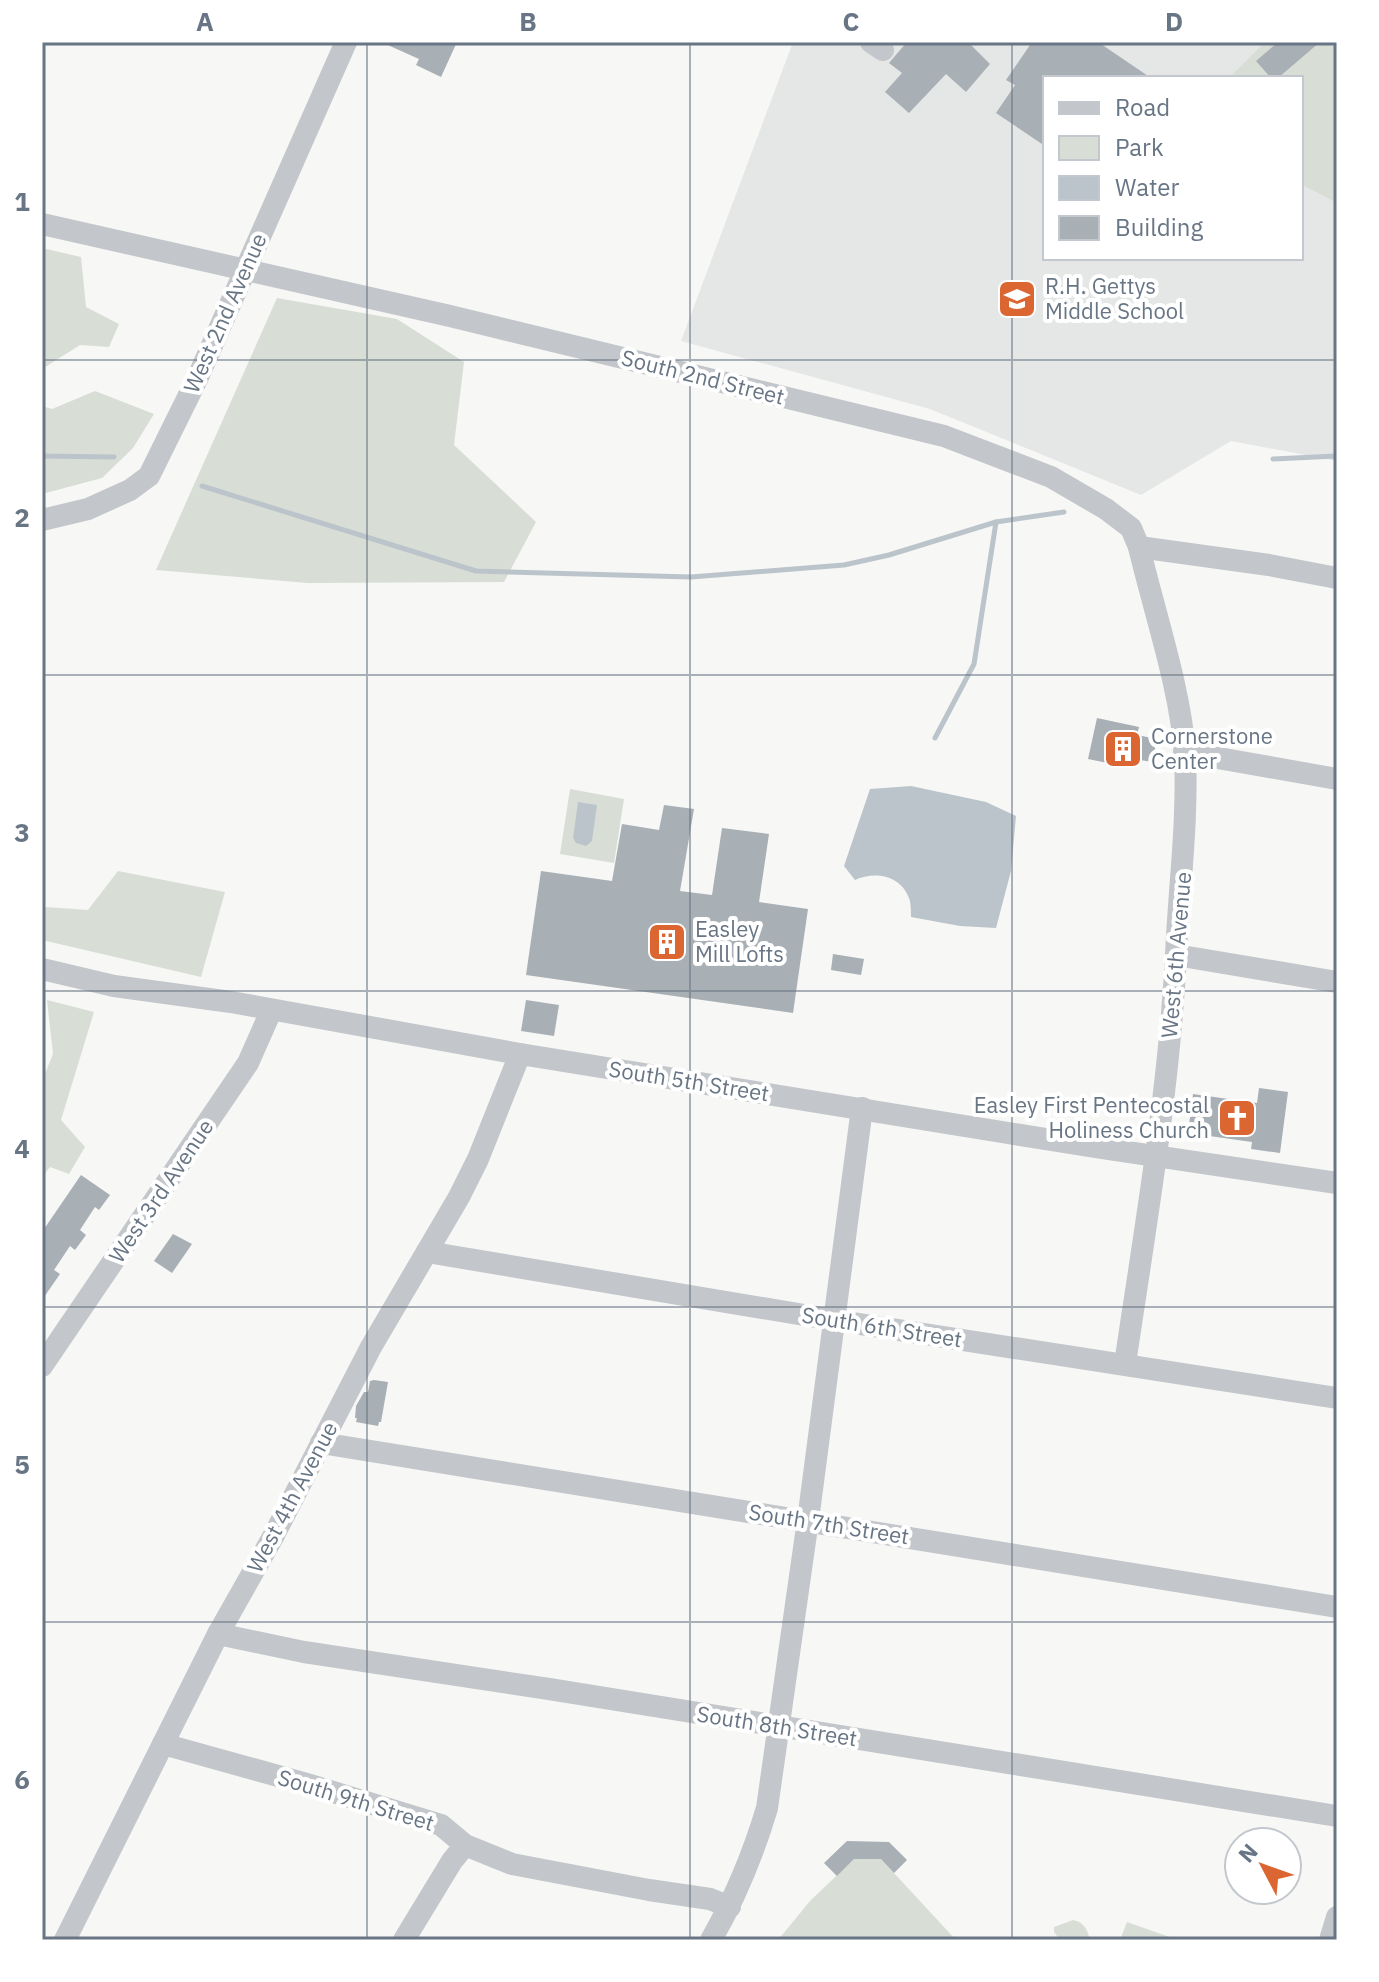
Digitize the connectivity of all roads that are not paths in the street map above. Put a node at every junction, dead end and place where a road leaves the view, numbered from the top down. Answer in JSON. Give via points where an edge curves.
{"nodes":[{"id":1,"x":346,"y":42,"type":"edge"},
{"id":2,"x":42,"y":224,"type":"edge"},
{"id":3,"x":245,"y":270,"type":"junction"},
{"id":4,"x":42,"y":520,"type":"edge"},
{"id":5,"x":1139,"y":547,"type":"junction"},
{"id":6,"x":1337,"y":578,"type":"edge"},
{"id":7,"x":1184,"y":752,"type":"junction"},
{"id":8,"x":1337,"y":779,"type":"edge"},
{"id":9,"x":1176,"y":955,"type":"junction"},
{"id":10,"x":42,"y":969,"type":"edge"},
{"id":11,"x":1337,"y":982,"type":"edge"},
{"id":12,"x":271,"y":1011,"type":"junction"},
{"id":13,"x":520,"y":1054,"type":"junction"},
{"id":14,"x":862,"y":1108,"type":"junction"},
{"id":15,"x":1156,"y":1156,"type":"junction"},
{"id":16,"x":1337,"y":1183,"type":"edge"},
{"id":17,"x":427,"y":1252,"type":"junction"},
{"id":18,"x":834,"y":1320,"type":"junction"},
{"id":19,"x":1125,"y":1364,"type":"junction"},
{"id":20,"x":42,"y":1366,"type":"edge"},
{"id":21,"x":1337,"y":1398,"type":"edge"},
{"id":22,"x":321,"y":1443,"type":"junction"},
{"id":23,"x":808,"y":1520,"type":"junction"},
{"id":24,"x":1337,"y":1607,"type":"edge"},
{"id":25,"x":218,"y":1634,"type":"junction"},
{"id":26,"x":779,"y":1727,"type":"junction"},
{"id":27,"x":163,"y":1744,"type":"junction"},
{"id":28,"x":1337,"y":1816,"type":"edge"},
{"id":29,"x":465,"y":1845,"type":"junction"},
{"id":30,"x":730,"y":1907,"type":"junction"},
{"id":31,"x":1337,"y":1917,"type":"edge"},
{"id":32,"x":65,"y":1940,"type":"edge"},
{"id":33,"x":404,"y":1940,"type":"edge"},
{"id":34,"x":711,"y":1940,"type":"edge"},
{"id":35,"x":1330,"y":1940,"type":"edge"}],
"edges":[{"from":1,"to":3,"type":"street","name":"West 2nd Avenue"},
{"from":2,"to":3,"type":"street","name":"South 2nd Street"},
{"from":3,"to":4,"type":"street","name":"West 2nd Avenue","via":[[149,476],[88,509]]},
{"from":3,"to":5,"type":"street","name":"South 2nd Street","via":[[944,436],[1051,477],[1131,528]]},
{"from":5,"to":6,"type":"street"},
{"from":5,"to":7,"type":"street","name":"West 6th Avenue"},
{"from":7,"to":8,"type":"street"},
{"from":7,"to":9,"type":"street","name":"West 6th Avenue","via":[[1186,832]]},
{"from":9,"to":11,"type":"street"},
{"from":9,"to":15,"type":"street","name":"West 6th Avenue"},
{"from":10,"to":12,"type":"street","name":"South 5th Street"},
{"from":12,"to":13,"type":"street","name":"South 5th Street"},
{"from":12,"to":20,"type":"street","name":"West 3rd Avenue","via":[[248,1063]]},
{"from":13,"to":14,"type":"street","name":"South 5th Street"},
{"from":13,"to":17,"type":"street","name":"West 4th Avenue","via":[[478,1159]]},
{"from":14,"to":15,"type":"street","name":"South 5th Street"},
{"from":14,"to":18,"type":"street"},
{"from":15,"to":16,"type":"street","name":"South 5th Street"},
{"from":15,"to":19,"type":"street","name":"West 6th Avenue"},
{"from":17,"to":18,"type":"street","name":"South 6th Street"},
{"from":17,"to":22,"type":"street","name":"West 4th Avenue"},
{"from":18,"to":19,"type":"street","name":"South 6th Street"},
{"from":18,"to":23,"type":"street"},
{"from":19,"to":21,"type":"street","name":"South 6th Street"},
{"from":22,"to":23,"type":"street","name":"South 7th Street"},
{"from":22,"to":25,"type":"street","name":"West 4th Avenue"},
{"from":23,"to":24,"type":"street","name":"South 7th Street"},
{"from":23,"to":26,"type":"street"},
{"from":25,"to":26,"type":"street","name":"South 8th Street"},
{"from":25,"to":27,"type":"street","name":"West 4th Avenue"},
{"from":26,"to":28,"type":"street","name":"South 8th Street"},
{"from":26,"to":30,"type":"street","via":[[767,1808]]},
{"from":27,"to":29,"type":"street","name":"South 9th Street","via":[[441,1825]]},
{"from":27,"to":32,"type":"street","name":"West 4th Avenue"},
{"from":29,"to":30,"type":"street","name":"South 9th Street","via":[[512,1864]]},
{"from":29,"to":33,"type":"street"},
{"from":30,"to":34,"type":"street"},
{"from":31,"to":35,"type":"street"}]}
